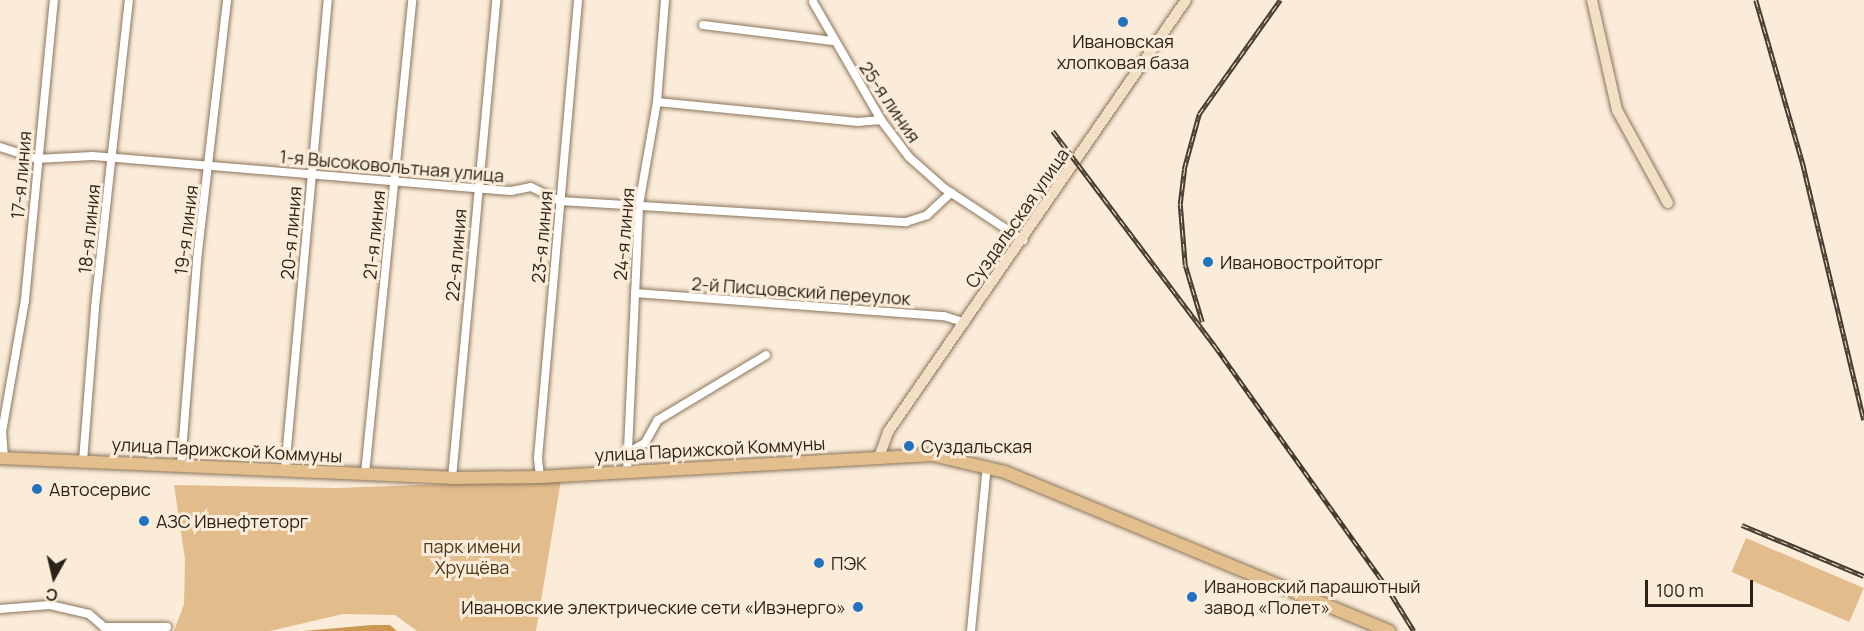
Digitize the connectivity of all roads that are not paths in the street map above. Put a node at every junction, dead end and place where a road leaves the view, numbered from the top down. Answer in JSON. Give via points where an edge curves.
{"nodes":[{"id":1,"x":54,"y":0,"type":"edge"},
{"id":2,"x":129,"y":0,"type":"edge"},
{"id":3,"x":227,"y":0,"type":"edge"},
{"id":4,"x":328,"y":0,"type":"edge"},
{"id":5,"x":412,"y":0,"type":"edge"},
{"id":6,"x":496,"y":0,"type":"edge"},
{"id":7,"x":578,"y":0,"type":"edge"},
{"id":8,"x":665,"y":0,"type":"edge"},
{"id":9,"x":1186,"y":0,"type":"edge"},
{"id":10,"x":1592,"y":0,"type":"edge"},
{"id":11,"x":813,"y":2,"type":"dead end"},
{"id":12,"x":703,"y":25,"type":"dead end"},
{"id":13,"x":833,"y":41,"type":"junction"},
{"id":14,"x":657,"y":102,"type":"junction"},
{"id":15,"x":880,"y":120,"type":"junction"},
{"id":16,"x":0,"y":147,"type":"edge"},
{"id":17,"x":112,"y":158,"type":"junction"},
{"id":18,"x":36,"y":159,"type":"junction"},
{"id":19,"x":209,"y":168,"type":"junction"},
{"id":20,"x":311,"y":174,"type":"junction"},
{"id":21,"x":395,"y":180,"type":"junction"},
{"id":22,"x":478,"y":187,"type":"junction"},
{"id":23,"x":951,"y":193,"type":"junction"},
{"id":24,"x":560,"y":201,"type":"junction"},
{"id":25,"x":1668,"y":203,"type":"dead end"},
{"id":26,"x":639,"y":205,"type":"junction"},
{"id":27,"x":1023,"y":240,"type":"junction"},
{"id":28,"x":635,"y":293,"type":"junction"},
{"id":29,"x":965,"y":323,"type":"junction"},
{"id":30,"x":766,"y":355,"type":"dead end"},
{"id":31,"x":627,"y":453,"type":"junction"},
{"id":32,"x":879,"y":457,"type":"junction"},
{"id":33,"x":2,"y":459,"type":"edge"},
{"id":34,"x":83,"y":461,"type":"junction"},
{"id":35,"x":181,"y":465,"type":"junction"},
{"id":36,"x":987,"y":466,"type":"junction"},
{"id":37,"x":285,"y":470,"type":"junction"},
{"id":38,"x":627,"y":472,"type":"junction"},
{"id":39,"x":365,"y":474,"type":"junction"},
{"id":40,"x":540,"y":477,"type":"junction"},
{"id":41,"x":452,"y":478,"type":"junction"},
{"id":42,"x":0,"y":609,"type":"edge"},
{"id":43,"x":167,"y":627,"type":"dead end"},
{"id":44,"x":971,"y":631,"type":"edge"},
{"id":45,"x":1389,"y":631,"type":"edge"}],
"edges":[{"from":1,"to":18,"type":"street","name":"17-я линия"},
{"from":2,"to":17,"type":"street","name":"18-я линия"},
{"from":3,"to":19,"type":"street","name":"19-я линия"},
{"from":4,"to":20,"type":"street","name":"20-я линия"},
{"from":5,"to":21,"type":"street","name":"21-я линия"},
{"from":6,"to":22,"type":"street","name":"22-я линия"},
{"from":7,"to":24,"type":"street","name":"23-я линия"},
{"from":8,"to":14,"type":"street","name":"24-я линия"},
{"from":9,"to":27,"type":"main road","name":"Суздальская улица"},
{"from":10,"to":25,"type":"main road","via":[[1617,110]]},
{"from":11,"to":13,"type":"street","name":"25-я линия"},
{"from":12,"to":13,"type":"street"},
{"from":13,"to":15,"type":"street","name":"25-я линия"},
{"from":14,"to":15,"type":"street","via":[[858,122]]},
{"from":14,"to":26,"type":"street","name":"24-я линия"},
{"from":15,"to":23,"type":"street","name":"25-я линия","via":[[909,157]]},
{"from":16,"to":18,"type":"street","name":"1-я Высоковольтная улица"},
{"from":17,"to":18,"type":"street","name":"1-я Высоковольтная улица"},
{"from":17,"to":19,"type":"street","name":"1-я Высоковольтная улица"},
{"from":17,"to":34,"type":"street","name":"18-я линия"},
{"from":18,"to":33,"type":"street","name":"17-я линия","via":[[26,300],[2,432]]},
{"from":19,"to":20,"type":"street","name":"1-я Высоковольтная улица"},
{"from":19,"to":35,"type":"street","name":"19-я линия","via":[[196,260]]},
{"from":20,"to":21,"type":"street","name":"1-я Высоковольтная улица"},
{"from":20,"to":37,"type":"street","name":"20-я линия"},
{"from":21,"to":22,"type":"street","name":"1-я Высоковольтная улица"},
{"from":21,"to":39,"type":"street","name":"21-я линия"},
{"from":22,"to":24,"type":"street","name":"1-я Высоковольтная улица","via":[[511,191],[531,187]]},
{"from":22,"to":41,"type":"street","name":"22-я линия"},
{"from":23,"to":26,"type":"street","name":"1-я Высоковольтная улица","via":[[927,215],[906,222]]},
{"from":23,"to":27,"type":"street","name":"25-я линия"},
{"from":24,"to":26,"type":"street","name":"1-я Высоковольтная улица"},
{"from":24,"to":40,"type":"street","name":"23-я линия","via":[[538,458]]},
{"from":26,"to":28,"type":"street","name":"24-я линия"},
{"from":27,"to":29,"type":"main road","name":"Суздальская улица"},
{"from":28,"to":29,"type":"street","name":"2-й Писцовский переулок","via":[[944,316]]},
{"from":28,"to":31,"type":"street","name":"24-я линия"},
{"from":29,"to":32,"type":"main road","name":"Суздальская улица","via":[[888,432]]},
{"from":30,"to":31,"type":"street","via":[[658,420],[645,443]]},
{"from":31,"to":38,"type":"street","name":"24-я линия"},
{"from":32,"to":36,"type":"main road","name":"улица Парижской Коммуны","via":[[932,455]]},
{"from":32,"to":38,"type":"main road","name":"улица Парижской Коммуны"},
{"from":33,"to":34,"type":"main road","name":"улица Парижской Коммуны"},
{"from":34,"to":35,"type":"main road","name":"улица Парижской Коммуны"},
{"from":35,"to":37,"type":"main road","name":"улица Парижской Коммуны"},
{"from":36,"to":44,"type":"street"},
{"from":36,"to":45,"type":"main road","name":"улица Парижской Коммуны"},
{"from":37,"to":39,"type":"main road","name":"улица Парижской Коммуны"},
{"from":38,"to":40,"type":"main road","name":"улица Парижской Коммуны"},
{"from":39,"to":41,"type":"main road","name":"улица Парижской Коммуны"},
{"from":40,"to":41,"type":"main road","name":"улица Парижской Коммуны"},
{"from":42,"to":43,"type":"street","via":[[50,605],[89,614],[104,627]]}]}
